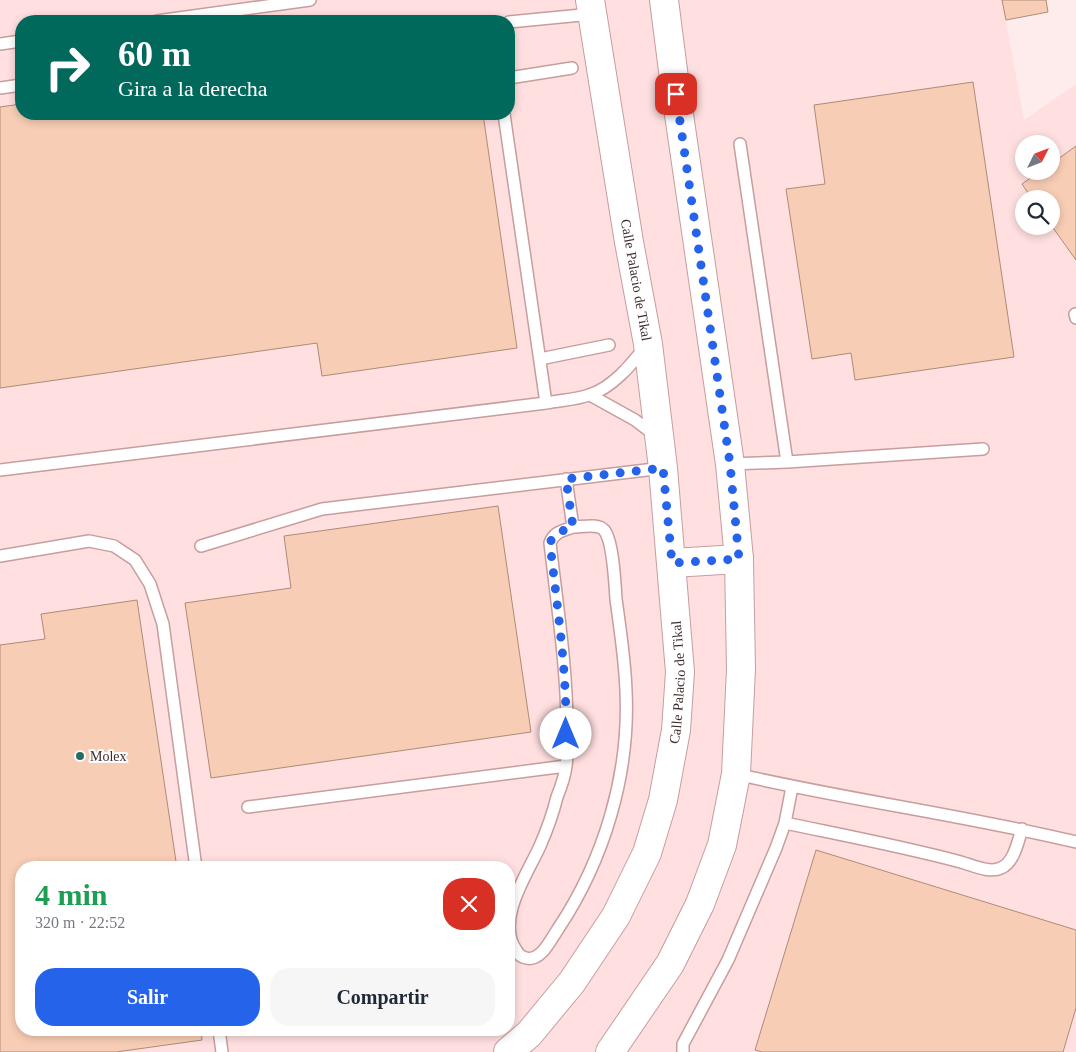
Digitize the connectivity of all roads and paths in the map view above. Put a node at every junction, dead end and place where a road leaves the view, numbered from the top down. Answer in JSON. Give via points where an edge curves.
{"nodes":[{"id":1,"x":310,"y":0,"type":"edge"},
{"id":2,"x":664,"y":0,"type":"edge"},
{"id":3,"x":591,"y":7,"type":"edge"},
{"id":4,"x":201,"y":15,"type":"edge"},
{"id":5,"x":515,"y":21,"type":"edge"},
{"id":6,"x":15,"y":42,"type":"edge"},
{"id":7,"x":0,"y":44,"type":"edge"},
{"id":8,"x":572,"y":68,"type":"dead end"},
{"id":9,"x":515,"y":77,"type":"edge"},
{"id":10,"x":15,"y":86,"type":"edge"},
{"id":11,"x":0,"y":88,"type":"edge"},
{"id":12,"x":505,"y":120,"type":"edge"},
{"id":13,"x":740,"y":144,"type":"dead end"},
{"id":14,"x":648,"y":344,"type":"junction"},
{"id":15,"x":609,"y":345,"type":"dead end"},
{"id":16,"x":540,"y":359,"type":"junction"},
{"id":17,"x":590,"y":395,"type":"junction"},
{"id":18,"x":546,"y":403,"type":"junction"},
{"id":19,"x":659,"y":439,"type":"junction"},
{"id":20,"x":983,"y":448,"type":"dead end"},
{"id":21,"x":786,"y":462,"type":"junction"},
{"id":22,"x":730,"y":464,"type":"junction"},
{"id":23,"x":663,"y":468,"type":"junction"},
{"id":24,"x":0,"y":470,"type":"edge"},
{"id":25,"x":566,"y":479,"type":"junction"},
{"id":26,"x":573,"y":527,"type":"junction"},
{"id":27,"x":201,"y":546,"type":"dead end"},
{"id":28,"x":0,"y":556,"type":"edge"},
{"id":29,"x":739,"y":559,"type":"junction"},
{"id":30,"x":672,"y":563,"type":"junction"},
{"id":31,"x":566,"y":766,"type":"junction"},
{"id":32,"x":736,"y":774,"type":"junction"},
{"id":33,"x":792,"y":787,"type":"junction"},
{"id":34,"x":248,"y":807,"type":"dead end"},
{"id":35,"x":785,"y":823,"type":"junction"},
{"id":36,"x":1022,"y":829,"type":"junction"},
{"id":37,"x":1076,"y":842,"type":"edge"},
{"id":38,"x":195,"y":861,"type":"edge"},
{"id":39,"x":515,"y":900,"type":"edge"},
{"id":40,"x":515,"y":948,"type":"edge"},
{"id":41,"x":220,"y":1036,"type":"edge"},
{"id":42,"x":612,"y":1051,"type":"edge"},
{"id":43,"x":222,"y":1052,"type":"edge"},
{"id":44,"x":508,"y":1052,"type":"edge"},
{"id":45,"x":683,"y":1052,"type":"edge"}],
"edges":[{"from":1,"to":4,"type":"lane"},
{"from":2,"to":22,"type":"street"},
{"from":3,"to":5,"type":"lane"},
{"from":3,"to":14,"type":"street","name":"Calle Palacio de Tikal","via":[[628,242]]},
{"from":6,"to":7,"type":"lane"},
{"from":8,"to":9,"type":"lane"},
{"from":10,"to":11,"type":"lane"},
{"from":12,"to":16,"type":"lane"},
{"from":13,"to":21,"type":"lane"},
{"from":14,"to":17,"type":"lane","via":[[628,369]]},
{"from":14,"to":19,"type":"street","name":"Calle Palacio de Tikal"},
{"from":15,"to":16,"type":"lane"},
{"from":16,"to":18,"type":"lane"},
{"from":17,"to":18,"type":"lane"},
{"from":17,"to":19,"type":"lane","via":[[636,420]]},
{"from":18,"to":24,"type":"lane"},
{"from":19,"to":23,"type":"street","name":"Calle Palacio de Tikal"},
{"from":20,"to":21,"type":"lane"},
{"from":21,"to":22,"type":"lane"},
{"from":22,"to":29,"type":"street"},
{"from":23,"to":25,"type":"lane"},
{"from":23,"to":30,"type":"street","name":"Calle Palacio de Tikal"},
{"from":25,"to":26,"type":"lane"},
{"from":25,"to":27,"type":"lane","via":[[322,509]]},
{"from":26,"to":31,"type":"lane","via":[[558,532],[550,543],[567,703]]},
{"from":26,"to":40,"type":"lane","via":[[597,527],[608,536],[626,692],[624,759],[610,819],[570,911],[544,951],[536,957],[528,959]]},
{"from":28,"to":38,"type":"lane","via":[[89,541],[114,546],[135,560],[150,584],[163,624]]},
{"from":29,"to":30,"type":"street"},
{"from":29,"to":32,"type":"street","via":[[741,669]]},
{"from":30,"to":44,"type":"street","name":"Calle Palacio de Tikal","via":[[680,672],[676,730],[663,800],[647,853],[616,916],[572,982],[529,1034]]},
{"from":31,"to":34,"type":"lane"},
{"from":31,"to":39,"type":"lane","via":[[541,843]]},
{"from":32,"to":33,"type":"lane"},
{"from":32,"to":42,"type":"street","via":[[722,845],[700,904],[670,964]]},
{"from":33,"to":35,"type":"lane"},
{"from":33,"to":36,"type":"lane"},
{"from":35,"to":36,"type":"lane","via":[[993,870],[1007,865]]},
{"from":35,"to":45,"type":"lane","via":[[728,960],[683,1044]]},
{"from":36,"to":37,"type":"lane"},
{"from":41,"to":43,"type":"lane"}]}
